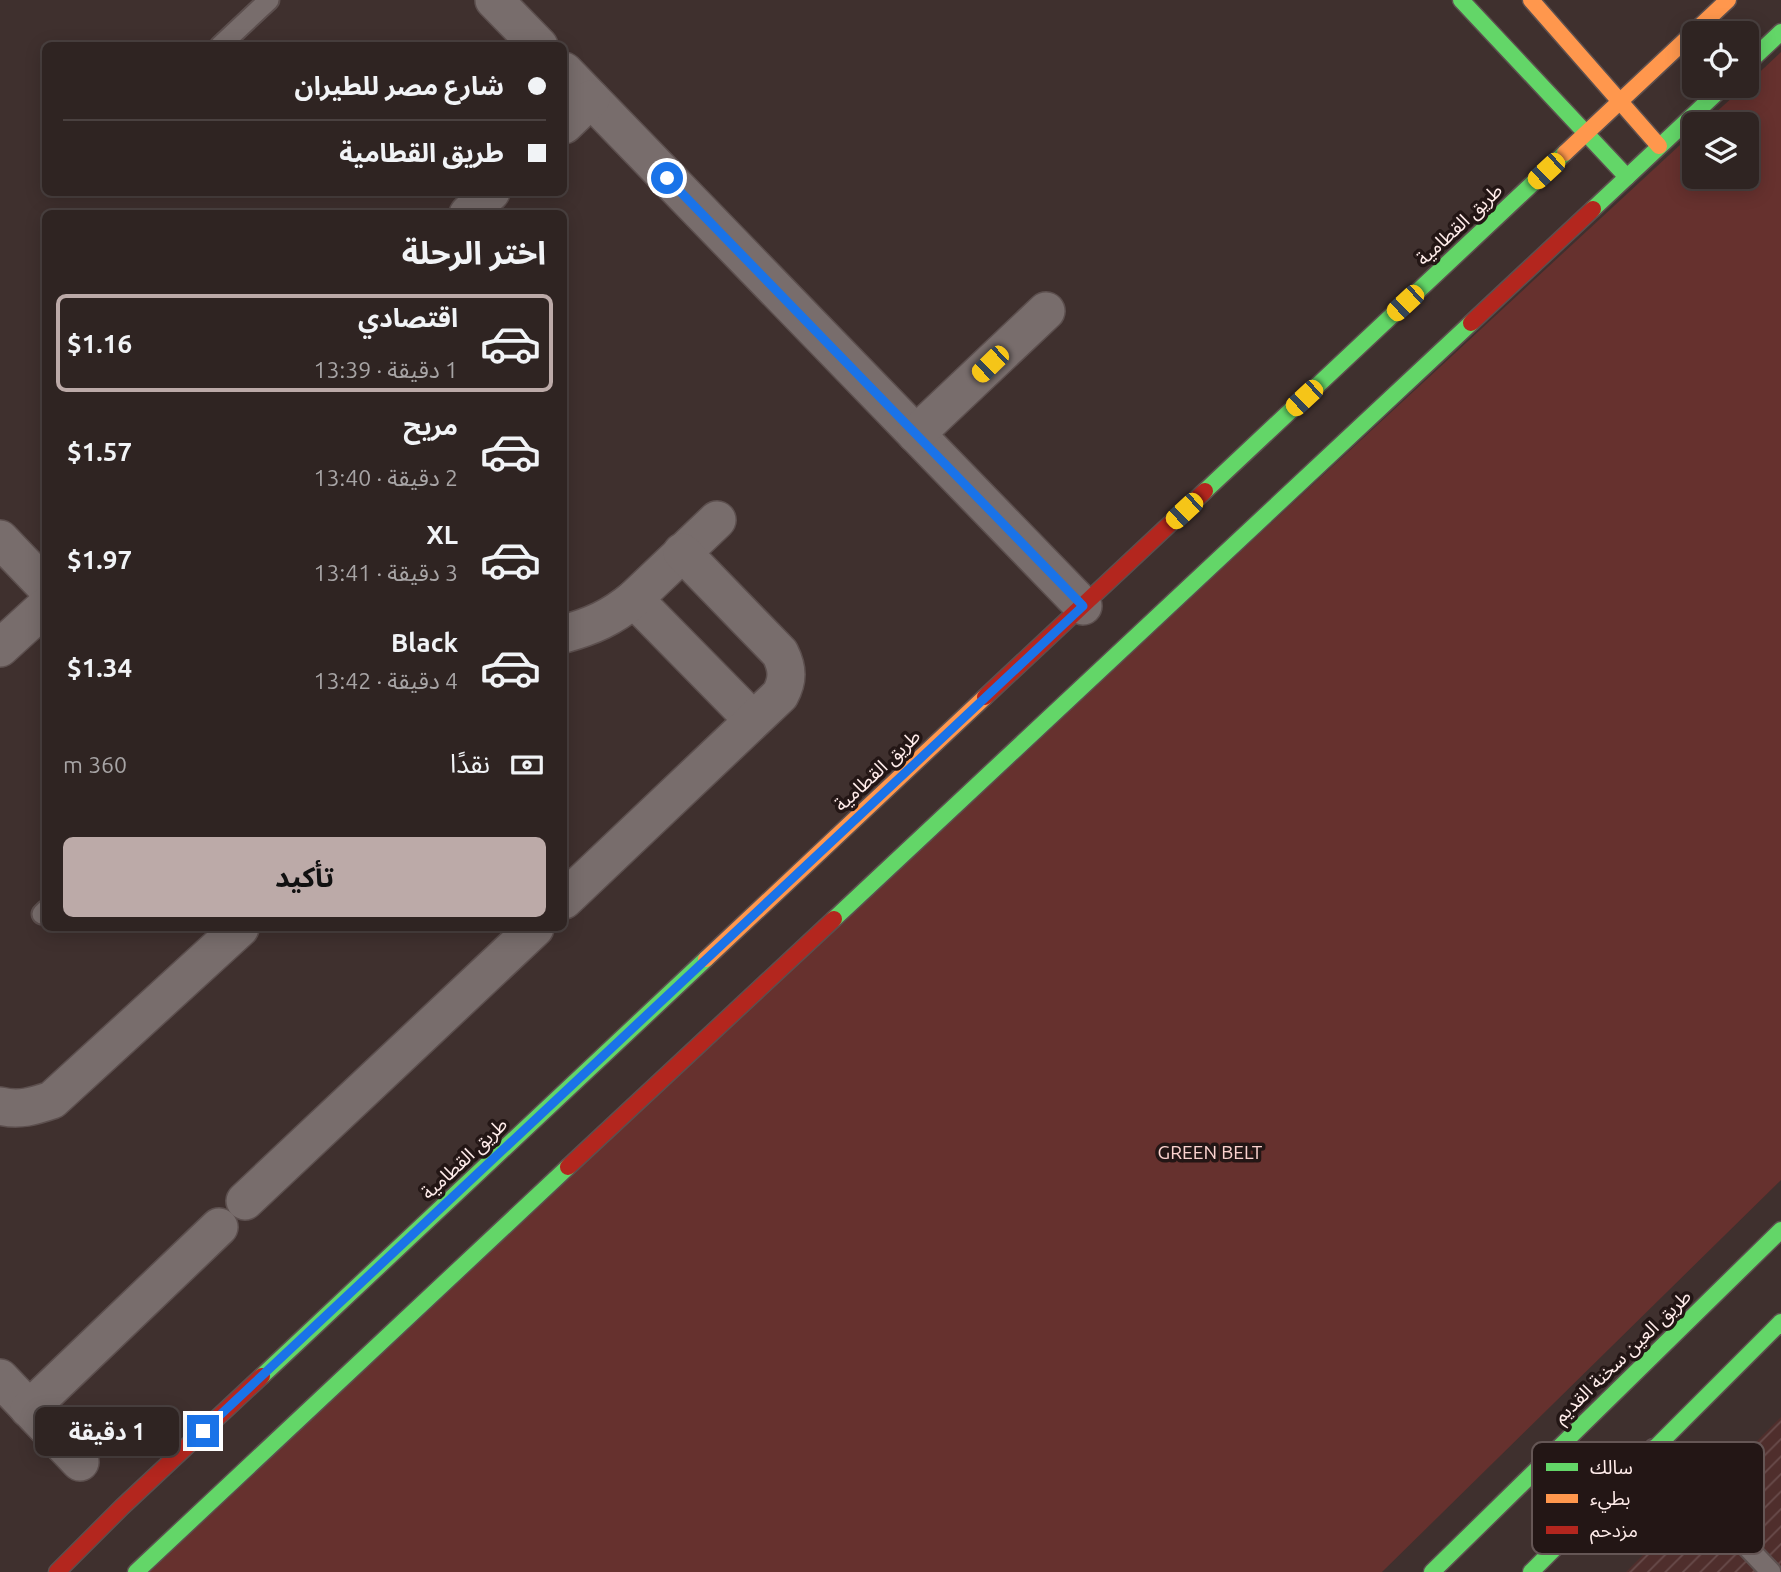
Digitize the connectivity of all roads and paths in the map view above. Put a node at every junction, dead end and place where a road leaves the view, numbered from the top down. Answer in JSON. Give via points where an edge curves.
{"nodes":[{"id":1,"x":269,"y":0,"type":"edge"},
{"id":2,"x":494,"y":0,"type":"edge"},
{"id":3,"x":1461,"y":0,"type":"edge"},
{"id":4,"x":1531,"y":0,"type":"edge"},
{"id":5,"x":1728,"y":0,"type":"edge"},
{"id":6,"x":1781,"y":32,"type":"edge"},
{"id":7,"x":224,"y":42,"type":"edge"},
{"id":8,"x":535,"y":42,"type":"edge"},
{"id":9,"x":1759,"y":53,"type":"edge"},
{"id":10,"x":567,"y":74,"type":"edge"},
{"id":11,"x":1711,"y":98,"type":"edge"},
{"id":12,"x":591,"y":99,"type":"junction"},
{"id":13,"x":1619,"y":101,"type":"junction"},
{"id":14,"x":567,"y":122,"type":"edge"},
{"id":15,"x":1587,"y":133,"type":"junction"},
{"id":16,"x":1659,"y":146,"type":"junction"},
{"id":17,"x":1627,"y":177,"type":"junction"},
{"id":18,"x":487,"y":196,"type":"edge"},
{"id":19,"x":472,"y":210,"type":"edge"},
{"id":20,"x":1046,"y":311,"type":"dead end"},
{"id":21,"x":916,"y":434,"type":"junction"},
{"id":22,"x":717,"y":520,"type":"dead end"},
{"id":23,"x":0,"y":539,"type":"edge"},
{"id":24,"x":682,"y":552,"type":"junction"},
{"id":25,"x":42,"y":583,"type":"edge"},
{"id":26,"x":634,"y":599,"type":"junction"},
{"id":27,"x":1083,"y":606,"type":"junction"},
{"id":28,"x":42,"y":610,"type":"edge"},
{"id":29,"x":567,"y":633,"type":"edge"},
{"id":30,"x":0,"y":648,"type":"edge"},
{"id":31,"x":753,"y":720,"type":"junction"},
{"id":32,"x":567,"y":898,"type":"edge"},
{"id":33,"x":237,"y":931,"type":"edge"},
{"id":34,"x":532,"y":931,"type":"edge"},
{"id":35,"x":0,"y":1107,"type":"edge"},
{"id":36,"x":245,"y":1201,"type":"dead end"},
{"id":37,"x":219,"y":1227,"type":"dead end"},
{"id":38,"x":1781,"y":1230,"type":"edge"},
{"id":39,"x":1781,"y":1322,"type":"edge"},
{"id":40,"x":0,"y":1378,"type":"edge"},
{"id":41,"x":29,"y":1409,"type":"junction"},
{"id":42,"x":1565,"y":1442,"type":"edge"},
{"id":43,"x":1661,"y":1442,"type":"edge"},
{"id":44,"x":80,"y":1462,"type":"dead end"},
{"id":45,"x":1532,"y":1474,"type":"edge"},
{"id":46,"x":1549,"y":1554,"type":"edge"},
{"id":47,"x":1754,"y":1554,"type":"edge"},
{"id":48,"x":57,"y":1572,"type":"edge"},
{"id":49,"x":136,"y":1572,"type":"edge"},
{"id":50,"x":1432,"y":1572,"type":"edge"},
{"id":51,"x":1531,"y":1572,"type":"edge"},
{"id":52,"x":1771,"y":1572,"type":"edge"}],
"edges":[{"from":1,"to":7,"type":"lane"},
{"from":2,"to":8,"type":"street"},
{"from":3,"to":15,"type":"street"},
{"from":4,"to":13,"type":"street"},
{"from":5,"to":13,"type":"street","name":"طريق القطامية"},
{"from":6,"to":9,"type":"street"},
{"from":10,"to":12,"type":"street"},
{"from":11,"to":16,"type":"street"},
{"from":12,"to":14,"type":"street"},
{"from":12,"to":21,"type":"street"},
{"from":13,"to":15,"type":"street","name":"طريق القطامية"},
{"from":13,"to":16,"type":"street"},
{"from":15,"to":17,"type":"street"},
{"from":15,"to":27,"type":"street","name":"طريق القطامية"},
{"from":16,"to":17,"type":"street"},
{"from":17,"to":49,"type":"street"},
{"from":18,"to":19,"type":"street"},
{"from":20,"to":21,"type":"street"},
{"from":21,"to":27,"type":"street"},
{"from":22,"to":24,"type":"street"},
{"from":23,"to":25,"type":"street"},
{"from":24,"to":26,"type":"street"},
{"from":24,"to":31,"type":"street","via":[[785,663],[787,674],[780,695]]},
{"from":26,"to":29,"type":"street","via":[[604,620]]},
{"from":26,"to":31,"type":"street"},
{"from":27,"to":48,"type":"street","name":"طريق القطامية"},
{"from":28,"to":30,"type":"street"},
{"from":31,"to":32,"type":"street"},
{"from":33,"to":35,"type":"street","via":[[52,1100],[32,1107]]},
{"from":34,"to":36,"type":"street"},
{"from":37,"to":41,"type":"street"},
{"from":38,"to":42,"type":"street","name":"طريق العين سخنة القديم"},
{"from":39,"to":43,"type":"street"},
{"from":40,"to":41,"type":"street"},
{"from":41,"to":44,"type":"street"},
{"from":45,"to":50,"type":"street","name":"طريق العين سخنة القديم"},
{"from":46,"to":51,"type":"street"},
{"from":47,"to":52,"type":"lane"}]}
